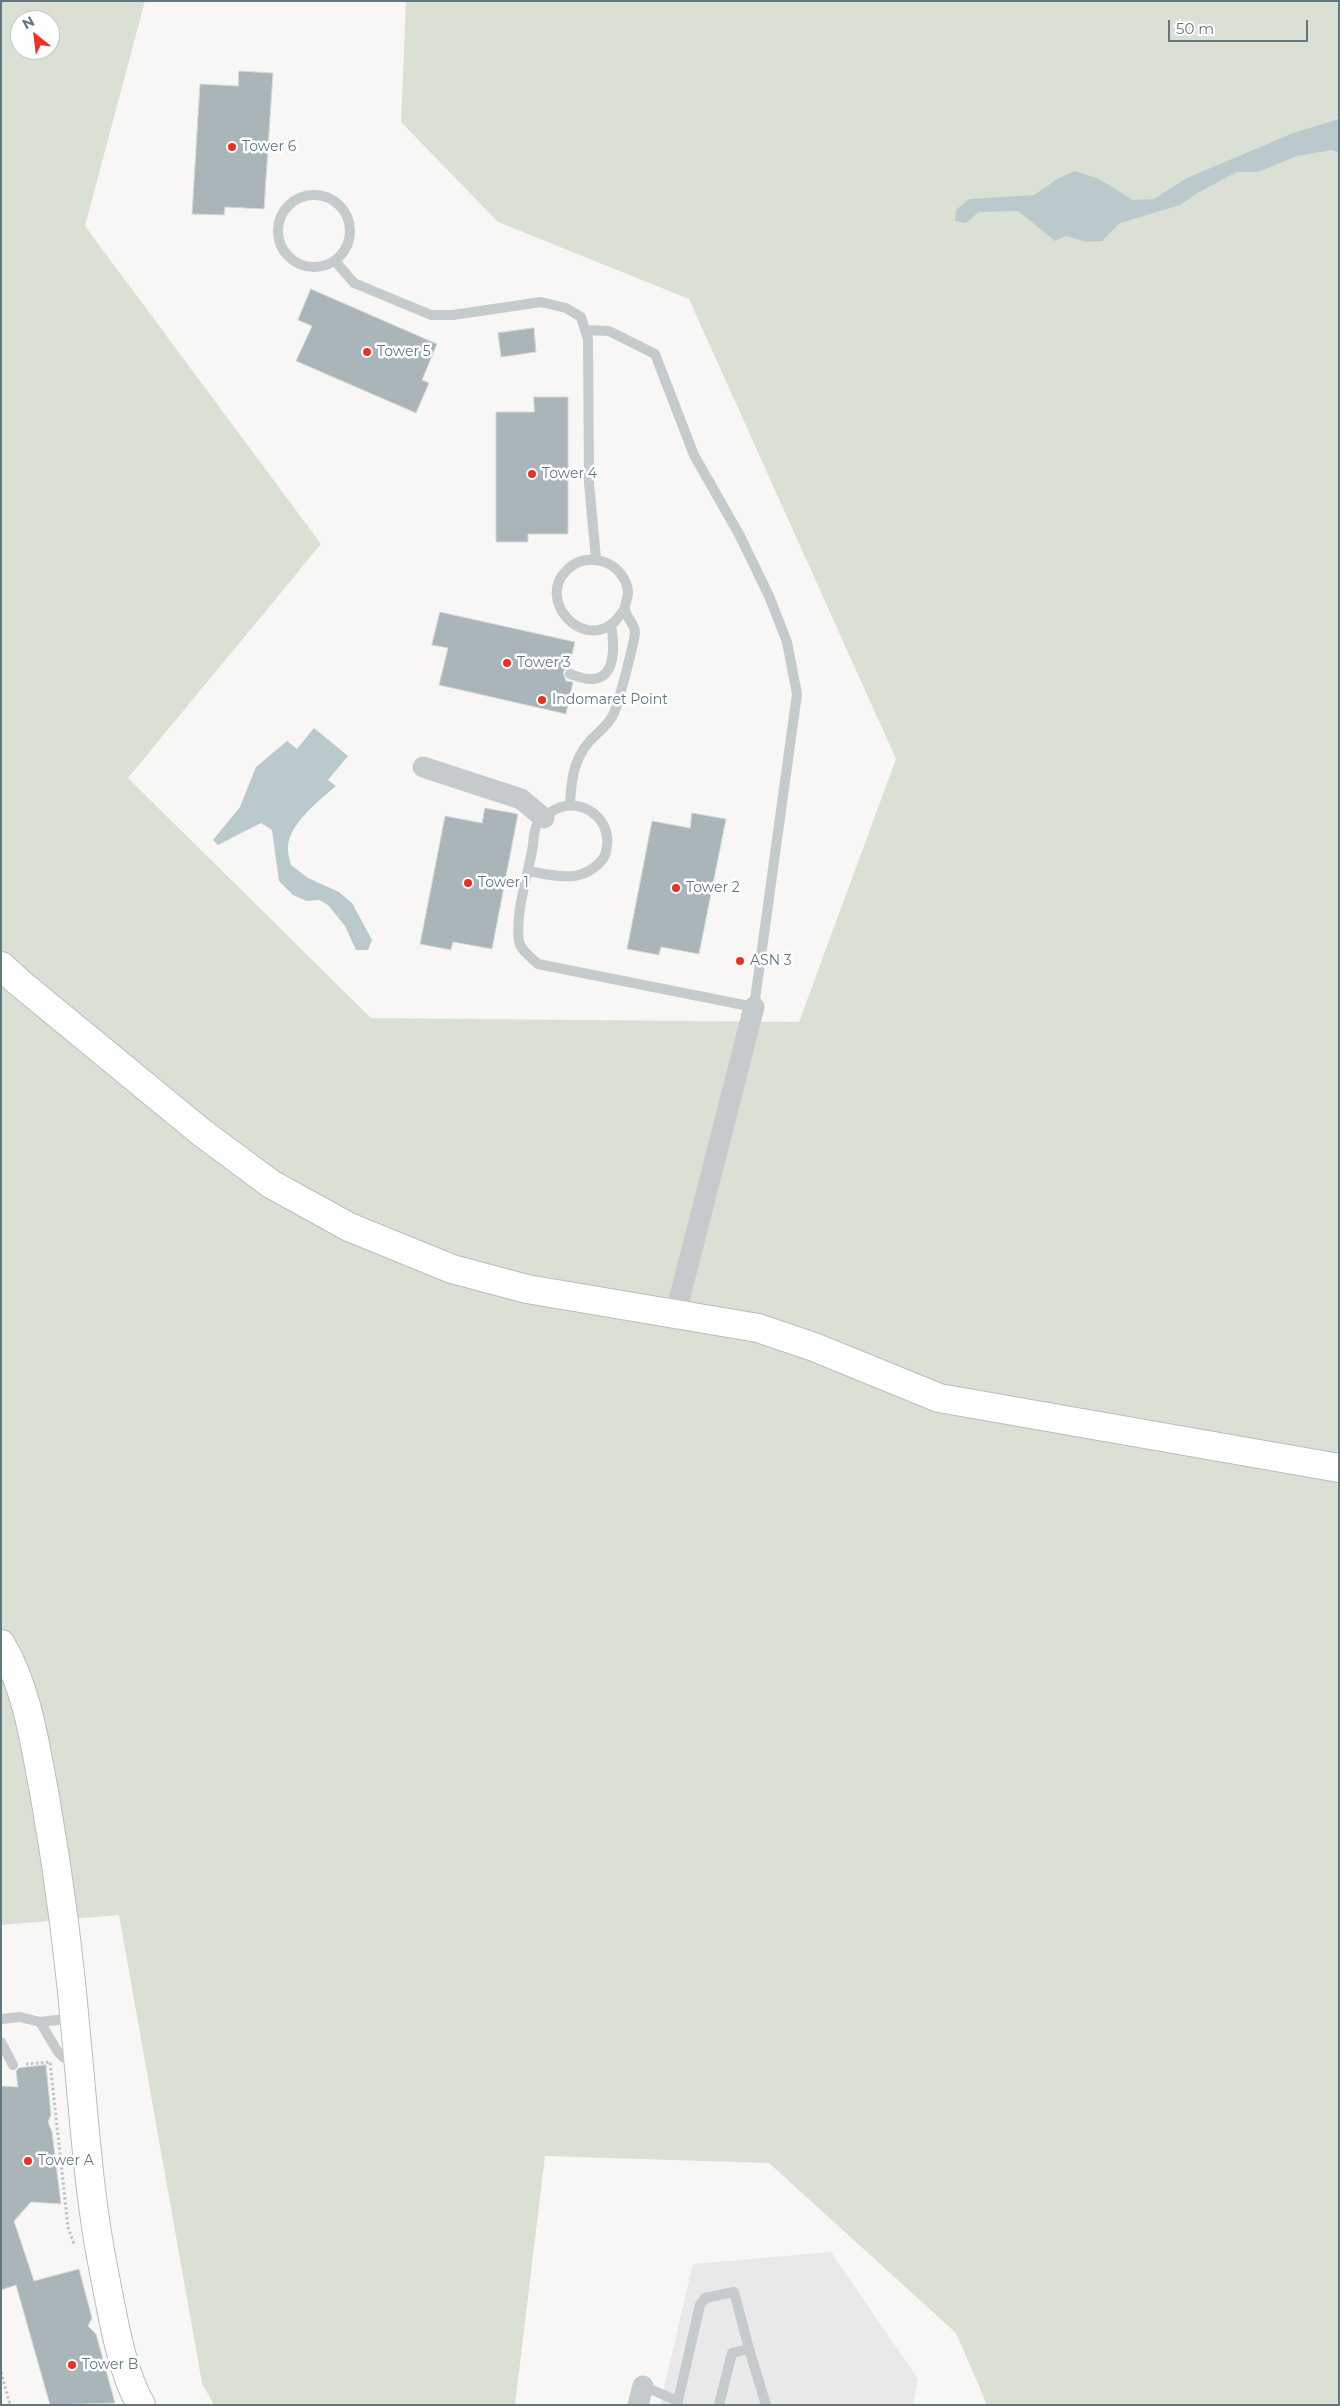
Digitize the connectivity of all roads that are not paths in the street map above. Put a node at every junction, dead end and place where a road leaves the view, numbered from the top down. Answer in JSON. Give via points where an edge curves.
{"nodes":[{"id":1,"x":335,"y":262,"type":"junction"},
{"id":2,"x":585,"y":330,"type":"junction"},
{"id":3,"x":596,"y":559,"type":"junction"},
{"id":4,"x":624,"y":610,"type":"junction"},
{"id":5,"x":612,"y":624,"type":"junction"},
{"id":6,"x":570,"y":674,"type":"dead end"},
{"id":7,"x":423,"y":767,"type":"dead end"},
{"id":8,"x":570,"y":806,"type":"junction"},
{"id":9,"x":544,"y":818,"type":"junction"},
{"id":10,"x":528,"y":871,"type":"junction"},
{"id":11,"x":1,"y":966,"type":"edge"},
{"id":12,"x":754,"y":1006,"type":"junction"},
{"id":13,"x":676,"y":1312,"type":"junction"},
{"id":14,"x":1339,"y":1468,"type":"edge"},
{"id":15,"x":1,"y":1644,"type":"edge"},
{"id":16,"x":1,"y":2018,"type":"edge"},
{"id":17,"x":75,"y":2018,"type":"junction"},
{"id":18,"x":40,"y":2022,"type":"junction"},
{"id":19,"x":1,"y":2042,"type":"edge"},
{"id":20,"x":78,"y":2058,"type":"junction"},
{"id":21,"x":13,"y":2065,"type":"dead end"},
{"id":22,"x":749,"y":2349,"type":"junction"},
{"id":23,"x":640,"y":2395,"type":"edge"},
{"id":24,"x":678,"y":2403,"type":"edge"},
{"id":25,"x":141,"y":2405,"type":"edge"},
{"id":26,"x":719,"y":2405,"type":"edge"},
{"id":27,"x":766,"y":2405,"type":"edge"}],
"edges":[{"from":1,"to":1,"type":"lane","via":[[316,268],[298,264],[283,252],[277,234],[280,215],[293,200],[311,194],[330,197],[344,210],[351,228],[347,247]]},
{"from":1,"to":2,"type":"lane","via":[[354,282],[431,316],[541,302],[566,308],[582,317]]},
{"from":2,"to":3,"type":"lane","via":[[588,339],[590,482]]},
{"from":2,"to":12,"type":"lane","via":[[609,331],[654,354],[694,455],[740,536],[787,642],[797,694]]},
{"from":3,"to":4,"type":"lane","via":[[612,565],[623,577],[628,593]]},
{"from":3,"to":5,"type":"lane","via":[[580,561],[566,571],[558,586],[558,603],[565,618],[579,627],[596,630]]},
{"from":4,"to":5,"type":"lane"},
{"from":4,"to":8,"type":"lane","via":[[635,632],[614,713],[605,727],[588,742],[579,758],[571,778]]},
{"from":5,"to":6,"type":"lane","via":[[615,647],[611,664],[601,676],[591,680]]},
{"from":7,"to":9,"type":"street","via":[[521,799]]},
{"from":8,"to":9,"type":"lane","via":[[552,811]]},
{"from":8,"to":10,"type":"lane","via":[[590,809],[603,822],[608,837],[605,857],[596,868],[581,876],[562,877]]},
{"from":9,"to":10,"type":"lane","via":[[537,824]]},
{"from":10,"to":12,"type":"lane","via":[[518,924],[519,943],[538,964]]},
{"from":11,"to":13,"type":"street","via":[[201,1132],[271,1184],[350,1227],[452,1268],[527,1288]]},
{"from":12,"to":13,"type":"street"},
{"from":13,"to":14,"type":"street","via":[[758,1328],[939,1398]]},
{"from":15,"to":17,"type":"street","via":[[22,1689],[33,1736],[54,1846]]},
{"from":16,"to":18,"type":"lane","via":[[20,2017]]},
{"from":17,"to":18,"type":"lane"},
{"from":17,"to":20,"type":"street"},
{"from":18,"to":20,"type":"lane","via":[[64,2058]]},
{"from":19,"to":21,"type":"lane"},
{"from":20,"to":25,"type":"street","via":[[100,2253],[117,2339]]},
{"from":22,"to":24,"type":"lane","via":[[734,2292],[705,2298],[700,2305]]},
{"from":22,"to":26,"type":"lane","via":[[732,2353]]},
{"from":22,"to":27,"type":"lane"},
{"from":23,"to":24,"type":"lane"}]}
